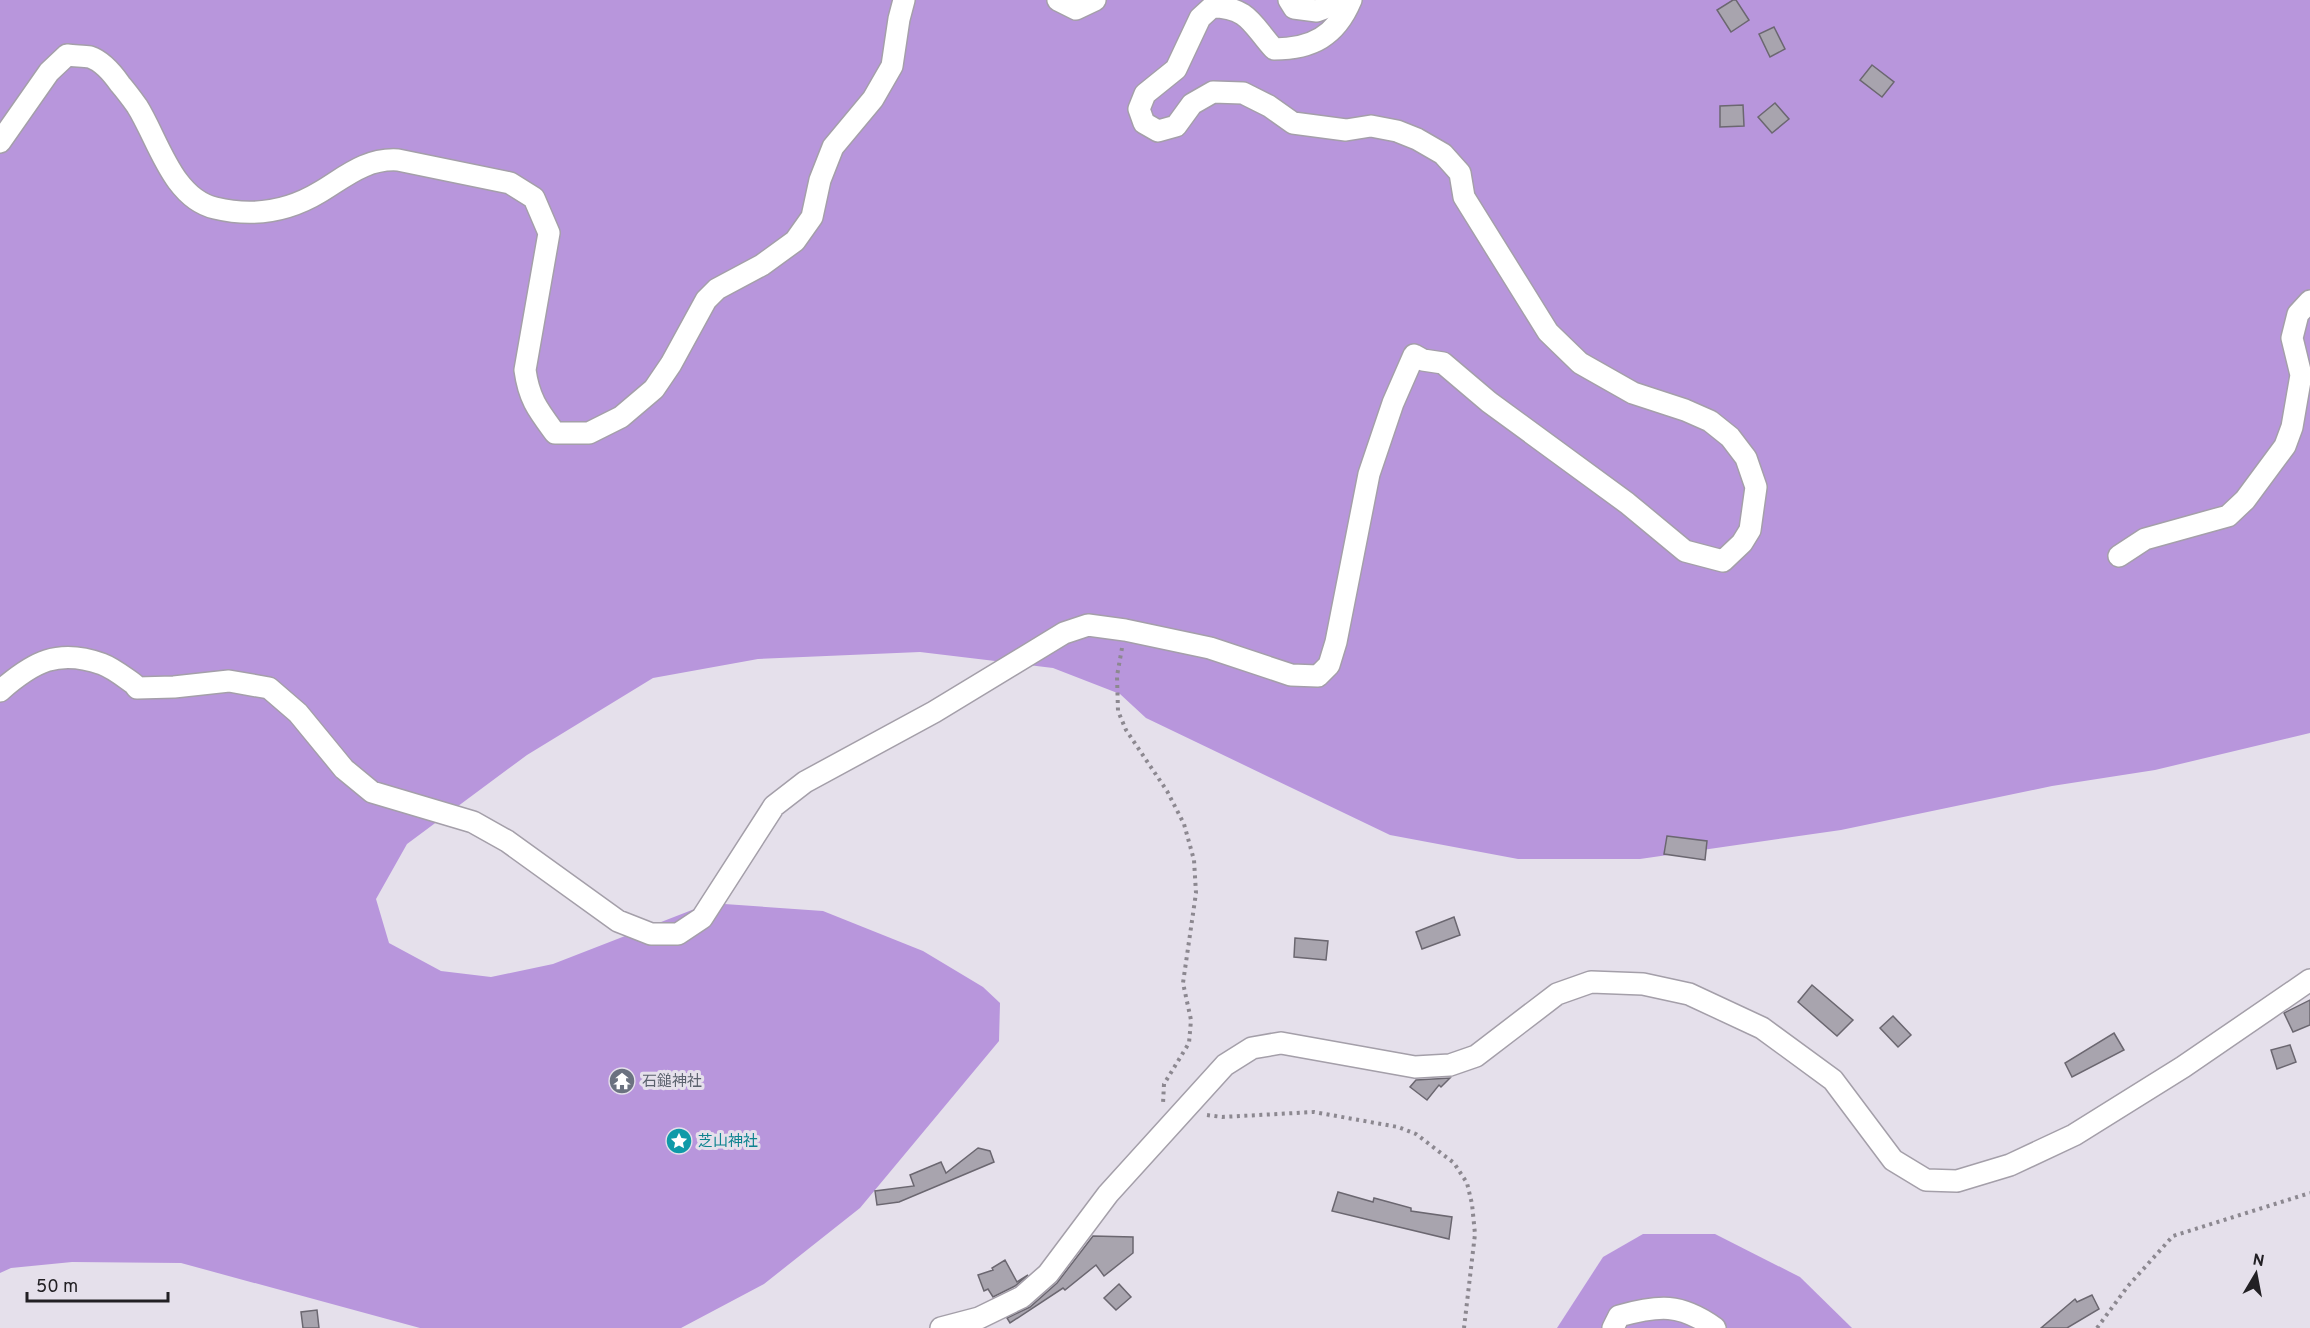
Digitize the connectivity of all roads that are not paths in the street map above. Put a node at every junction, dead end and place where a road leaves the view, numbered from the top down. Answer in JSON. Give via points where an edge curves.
{"nodes":[{"id":1,"x":904,"y":0,"type":"edge"},
{"id":2,"x":1058,"y":0,"type":"edge"},
{"id":3,"x":1095,"y":0,"type":"edge"},
{"id":4,"x":1289,"y":0,"type":"edge"},
{"id":5,"x":1349,"y":0,"type":"edge"},
{"id":6,"x":0,"y":142,"type":"edge"},
{"id":7,"x":2310,"y":302,"type":"edge"},
{"id":8,"x":2119,"y":556,"type":"dead end"},
{"id":9,"x":0,"y":691,"type":"edge"},
{"id":10,"x":2310,"y":980,"type":"edge"},
{"id":11,"x":941,"y":1328,"type":"edge"},
{"id":12,"x":1613,"y":1328,"type":"edge"},
{"id":13,"x":1715,"y":1328,"type":"edge"}],
"edges":[{"from":1,"to":6,"type":"street","via":[[892,66],[873,99],[833,147],[812,217],[795,241],[762,265],[717,289],[706,300],[654,389],[621,417],[589,433],[555,432],[528,392],[525,370],[549,233],[534,198],[510,183],[384,159],[361,166],[317,194],[278,210],[249,214],[212,208],[193,197],[172,174],[137,107],[111,72],[92,58],[67,55],[49,72]]},
{"from":2,"to":3,"type":"street","via":[[1076,9]]},
{"from":4,"to":5,"type":"street","via":[[1294,8],[1317,11]]},
{"from":5,"to":9,"type":"street","via":[[1344,16],[1320,40],[1297,49],[1274,49],[1247,15],[1228,7],[1212,7],[1200,18],[1176,69],[1145,94],[1139,109],[1144,123],[1158,131],[1176,126],[1192,104],[1213,92],[1243,93],[1293,123],[1346,130],[1371,126],[1417,139],[1443,154],[1460,173],[1464,197],[1548,332],[1580,363],[1603,377],[1632,393],[1702,417],[1730,437],[1746,458],[1755,487],[1750,530],[1723,561],[1685,551],[1443,363],[1414,355],[1393,403],[1370,474],[1336,642],[1329,665],[1318,676],[1291,675],[1210,648],[1125,630],[1089,625],[1064,633],[934,712],[805,782],[774,806],[702,918],[678,934],[651,934],[618,921],[507,841],[472,822],[372,792],[344,769],[298,713],[269,688],[229,681],[136,688],[103,664],[63,656],[19,674]]},
{"from":7,"to":8,"type":"street","via":[[2298,314],[2292,338],[2301,375],[2292,427],[2285,446],[2245,500],[2228,516],[2145,539]]},
{"from":10,"to":11,"type":"street","via":[[2074,1135],[2010,1165],[1957,1181],[1926,1180],[1893,1160],[1833,1080],[1762,1028],[1689,994],[1643,984],[1591,982],[1557,994],[1476,1056],[1450,1065],[1415,1067],[1281,1043],[1252,1048],[1225,1065],[1108,1194],[1048,1274],[1022,1297],[979,1318]]},
{"from":12,"to":13,"type":"street","via":[[1619,1316],[1650,1308],[1679,1309]]}]}
